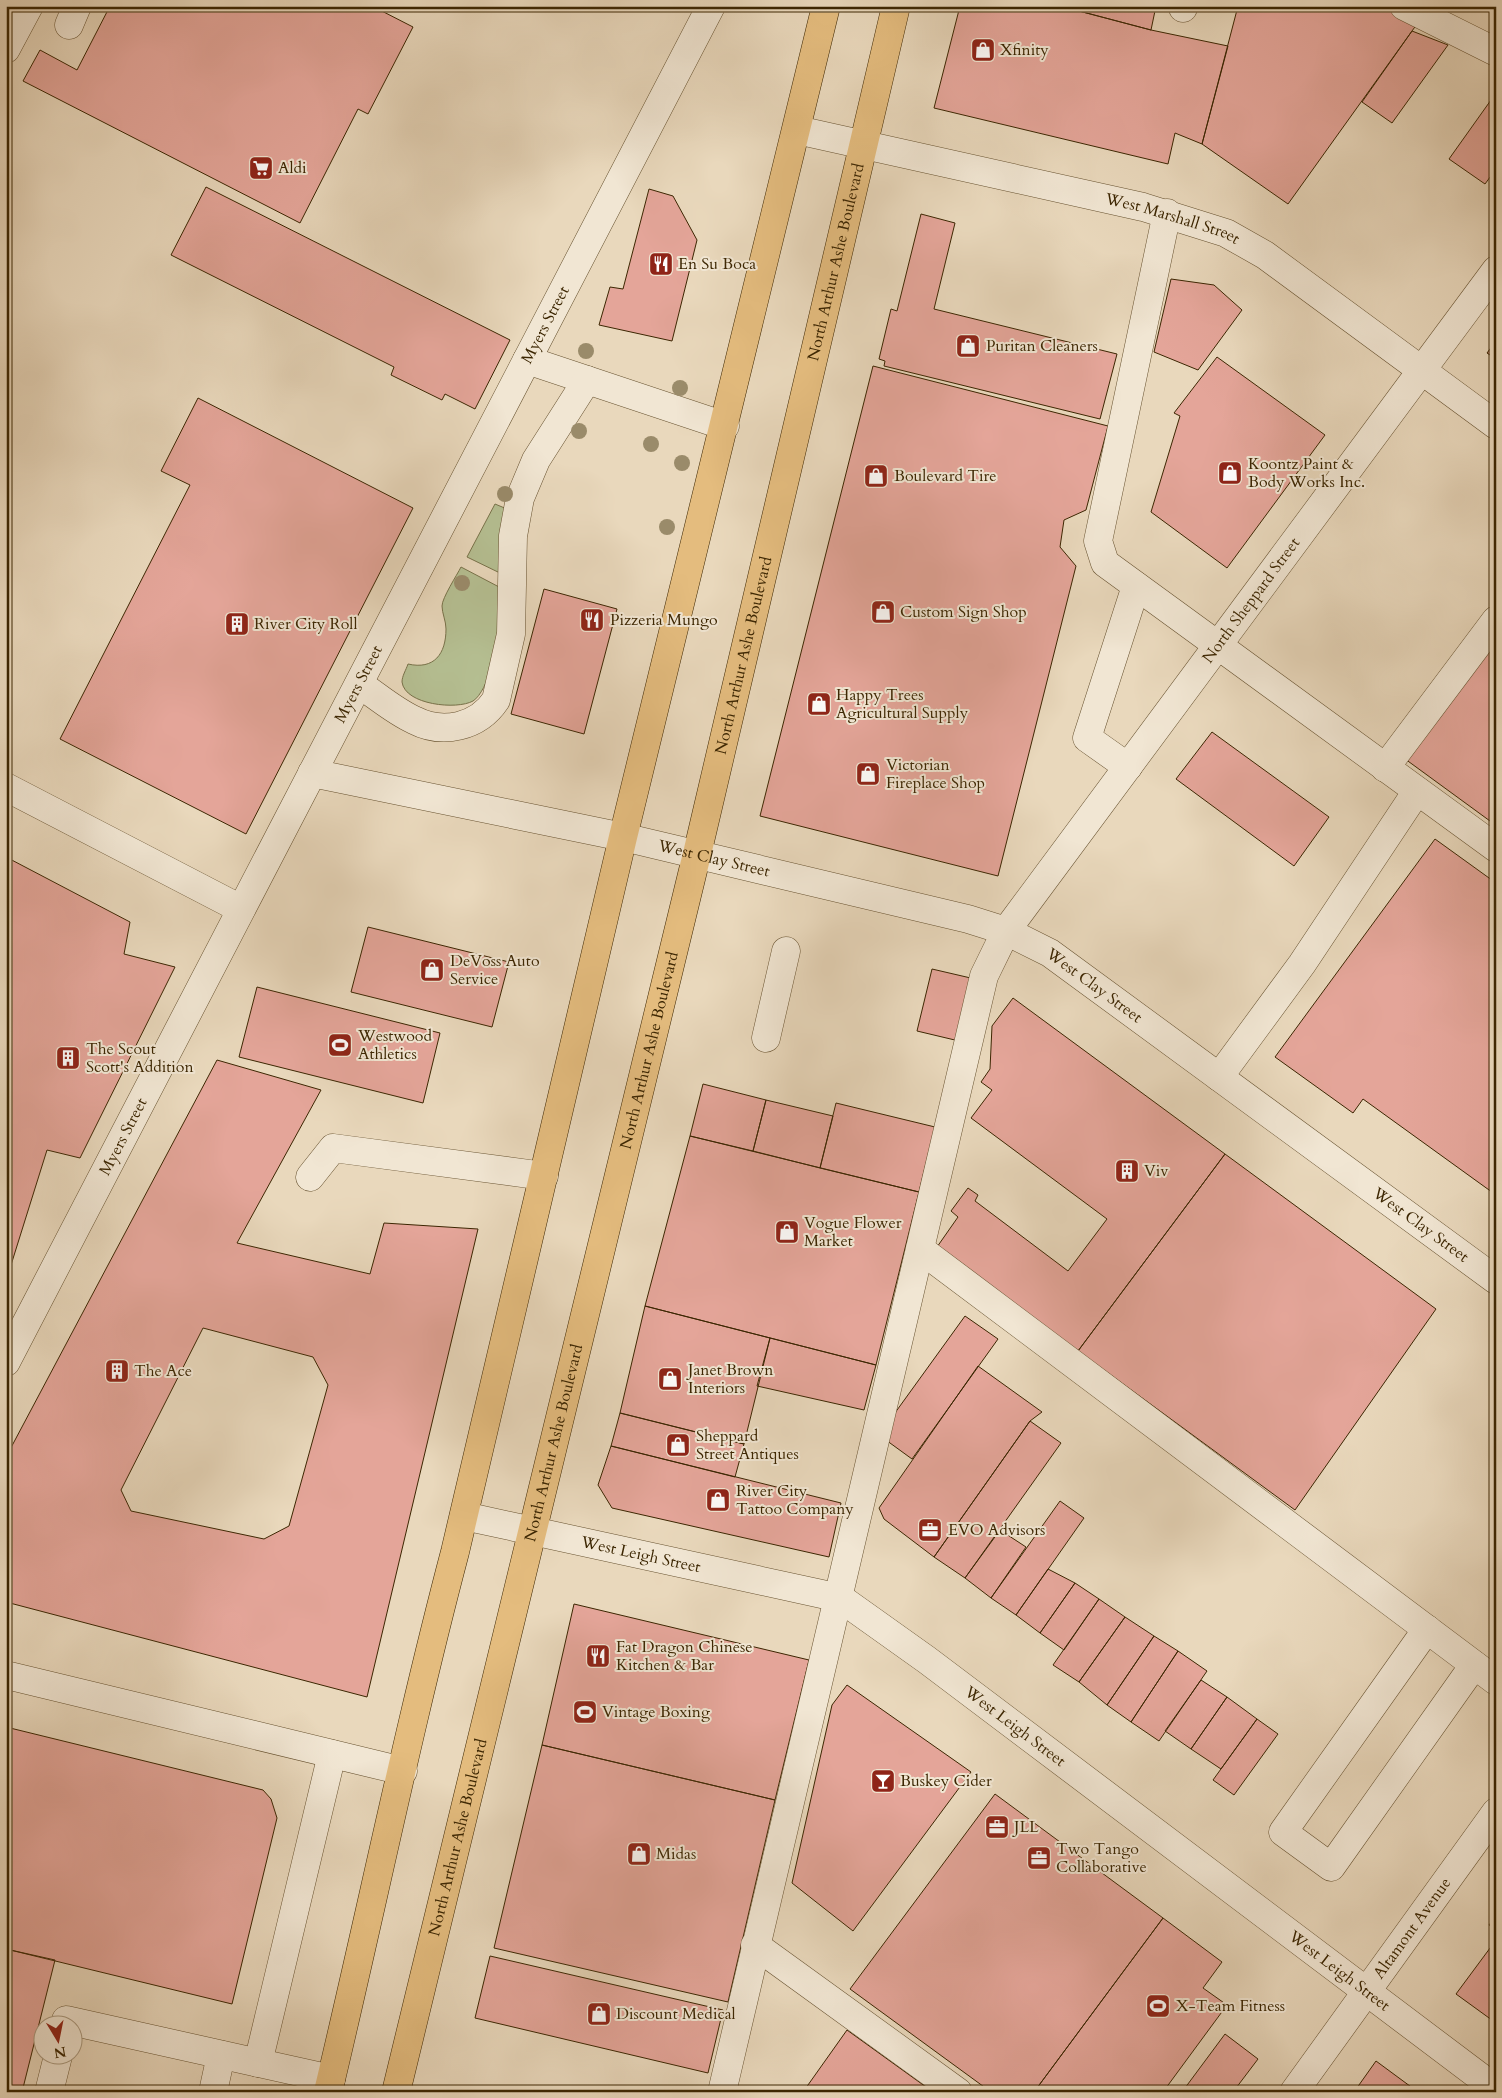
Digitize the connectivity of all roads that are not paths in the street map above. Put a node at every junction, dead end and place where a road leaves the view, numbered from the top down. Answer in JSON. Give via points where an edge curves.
{"nodes":[{"id":1,"x":29,"y":6,"type":"edge"},
{"id":2,"x":711,"y":6,"type":"edge"},
{"id":3,"x":826,"y":6,"type":"edge"},
{"id":4,"x":896,"y":6,"type":"edge"},
{"id":5,"x":1404,"y":6,"type":"edge"},
{"id":6,"x":6,"y":48,"type":"edge"},
{"id":7,"x":1496,"y":52,"type":"edge"},
{"id":8,"x":797,"y":130,"type":"junction"},
{"id":9,"x":863,"y":144,"type":"junction"},
{"id":10,"x":1167,"y":213,"type":"junction"},
{"id":11,"x":1496,"y":270,"type":"edge"},
{"id":12,"x":527,"y":360,"type":"junction"},
{"id":13,"x":1422,"y":370,"type":"junction"},
{"id":14,"x":587,"y":380,"type":"junction"},
{"id":15,"x":1496,"y":425,"type":"edge"},
{"id":16,"x":725,"y":426,"type":"junction"},
{"id":17,"x":1136,"y":586,"type":"junction"},
{"id":18,"x":1496,"y":620,"type":"edge"},
{"id":19,"x":1218,"y":647,"type":"junction"},
{"id":20,"x":359,"y":684,"type":"junction"},
{"id":21,"x":1128,"y":768,"type":"junction"},
{"id":22,"x":1385,"y":768,"type":"junction"},
{"id":23,"x":312,"y":773,"type":"junction"},
{"id":24,"x":6,"y":787,"type":"edge"},
{"id":25,"x":1417,"y":791,"type":"junction"},
{"id":26,"x":624,"y":837,"type":"junction"},
{"id":27,"x":1496,"y":848,"type":"edge"},
{"id":28,"x":697,"y":854,"type":"junction"},
{"id":29,"x":241,"y":909,"type":"junction"},
{"id":30,"x":1006,"y":930,"type":"junction"},
{"id":31,"x":786,"y":952,"type":"dead end"},
{"id":32,"x":766,"y":1038,"type":"dead end"},
{"id":33,"x":1219,"y":1077,"type":"junction"},
{"id":34,"x":544,"y":1176,"type":"junction"},
{"id":35,"x":310,"y":1178,"type":"dead end"},
{"id":36,"x":920,"y":1249,"type":"junction"},
{"id":37,"x":1496,"y":1280,"type":"edge"},
{"id":38,"x":9,"y":1350,"type":"edge"},
{"id":39,"x":464,"y":1516,"type":"junction"},
{"id":40,"x":532,"y":1530,"type":"junction"},
{"id":41,"x":840,"y":1598,"type":"junction"},
{"id":42,"x":1427,"y":1629,"type":"junction"},
{"id":43,"x":1474,"y":1665,"type":"junction"},
{"id":44,"x":6,"y":1675,"type":"edge"},
{"id":45,"x":1496,"y":1681,"type":"edge"},
{"id":46,"x":332,"y":1754,"type":"junction"},
{"id":47,"x":403,"y":1770,"type":"junction"},
{"id":48,"x":1496,"y":1812,"type":"edge"},
{"id":49,"x":755,"y":1945,"type":"junction"},
{"id":50,"x":1367,"y":1992,"type":"junction"},
{"id":51,"x":82,"y":2024,"type":"edge"},
{"id":52,"x":221,"y":2054,"type":"junction"},
{"id":53,"x":258,"y":2063,"type":"junction"},
{"id":54,"x":56,"y":2066,"type":"edge"},
{"id":55,"x":329,"y":2085,"type":"edge"},
{"id":56,"x":1496,"y":2089,"type":"edge"},
{"id":57,"x":49,"y":2092,"type":"edge"},
{"id":58,"x":213,"y":2092,"type":"edge"},
{"id":59,"x":396,"y":2092,"type":"edge"},
{"id":60,"x":722,"y":2092,"type":"edge"},
{"id":61,"x":958,"y":2092,"type":"edge"},
{"id":62,"x":1294,"y":2092,"type":"edge"}],
"edges":[{"from":1,"to":6,"type":"street"},
{"from":2,"to":12,"type":"street","name":"Myers Street"},
{"from":3,"to":8,"type":"main road"},
{"from":4,"to":9,"type":"main road","name":"North Arthur Ashe Boulevard"},
{"from":5,"to":7,"type":"street"},
{"from":8,"to":9,"type":"street","name":"West Marshall Street"},
{"from":8,"to":16,"type":"main road"},
{"from":9,"to":10,"type":"street","name":"West Marshall Street"},
{"from":9,"to":28,"type":"main road","name":"North Arthur Ashe Boulevard"},
{"from":10,"to":13,"type":"street","name":"West Marshall Street","via":[[1226,233],[1265,255]]},
{"from":10,"to":17,"type":"street","via":[[1098,541],[1105,563]]},
{"from":11,"to":13,"type":"street","name":"North Sheppard Street"},
{"from":12,"to":14,"type":"street"},
{"from":12,"to":20,"type":"street","name":"Myers Street"},
{"from":13,"to":15,"type":"street","name":"West Marshall Street"},
{"from":13,"to":19,"type":"street","name":"North Sheppard Street"},
{"from":14,"to":16,"type":"street"},
{"from":14,"to":20,"type":"street","via":[[536,460],[520,498],[513,536],[512,634],[496,700],[481,718],[447,728],[414,721]]},
{"from":16,"to":26,"type":"main road"},
{"from":17,"to":19,"type":"street"},
{"from":17,"to":21,"type":"street","via":[[1087,738]]},
{"from":18,"to":22,"type":"street"},
{"from":19,"to":21,"type":"street","name":"North Sheppard Street"},
{"from":19,"to":22,"type":"street"},
{"from":20,"to":23,"type":"street","name":"Myers Street"},
{"from":21,"to":30,"type":"street","name":"North Sheppard Street"},
{"from":22,"to":25,"type":"street"},
{"from":23,"to":26,"type":"street","name":"West Clay Street"},
{"from":23,"to":29,"type":"street","name":"Myers Street"},
{"from":24,"to":29,"type":"street"},
{"from":25,"to":27,"type":"street"},
{"from":25,"to":33,"type":"street","via":[[1302,964]]},
{"from":26,"to":28,"type":"street","name":"West Clay Street"},
{"from":26,"to":34,"type":"main road"},
{"from":28,"to":30,"type":"street","name":"West Clay Street"},
{"from":28,"to":40,"type":"main road","name":"North Arthur Ashe Boulevard"},
{"from":29,"to":38,"type":"street","name":"Myers Street"},
{"from":30,"to":33,"type":"street","name":"West Clay Street","via":[[1050,953]]},
{"from":30,"to":36,"type":"street","name":"North Sheppard Street","via":[[984,976]]},
{"from":31,"to":32,"type":"street"},
{"from":33,"to":37,"type":"street","name":"West Clay Street"},
{"from":34,"to":35,"type":"street","via":[[332,1148]]},
{"from":34,"to":39,"type":"main road"},
{"from":36,"to":41,"type":"street","name":"North Sheppard Street"},
{"from":36,"to":42,"type":"street"},
{"from":39,"to":40,"type":"street","name":"West Leigh Street"},
{"from":39,"to":47,"type":"main road","via":[[427,1658]]},
{"from":40,"to":41,"type":"street","name":"West Leigh Street"},
{"from":40,"to":59,"type":"main road","name":"North Arthur Ashe Boulevard"},
{"from":41,"to":49,"type":"street","name":"North Sheppard Street"},
{"from":41,"to":50,"type":"street","name":"West Leigh Street","via":[[928,1660]]},
{"from":42,"to":43,"type":"street"},
{"from":42,"to":43,"type":"street","via":[[1283,1832],[1331,1867]]},
{"from":43,"to":45,"type":"street"},
{"from":44,"to":46,"type":"street"},
{"from":46,"to":47,"type":"street"},
{"from":46,"to":53,"type":"street"},
{"from":47,"to":55,"type":"main road"},
{"from":48,"to":50,"type":"street","name":"Altamont Avenue"},
{"from":49,"to":60,"type":"street","name":"North Sheppard Street"},
{"from":49,"to":61,"type":"street"},
{"from":50,"to":56,"type":"street","name":"West Leigh Street"},
{"from":50,"to":62,"type":"street","name":"Altamont Avenue"},
{"from":51,"to":52,"type":"street"},
{"from":52,"to":53,"type":"street"},
{"from":52,"to":58,"type":"street"},
{"from":53,"to":55,"type":"street"},
{"from":54,"to":57,"type":"street"}]}
